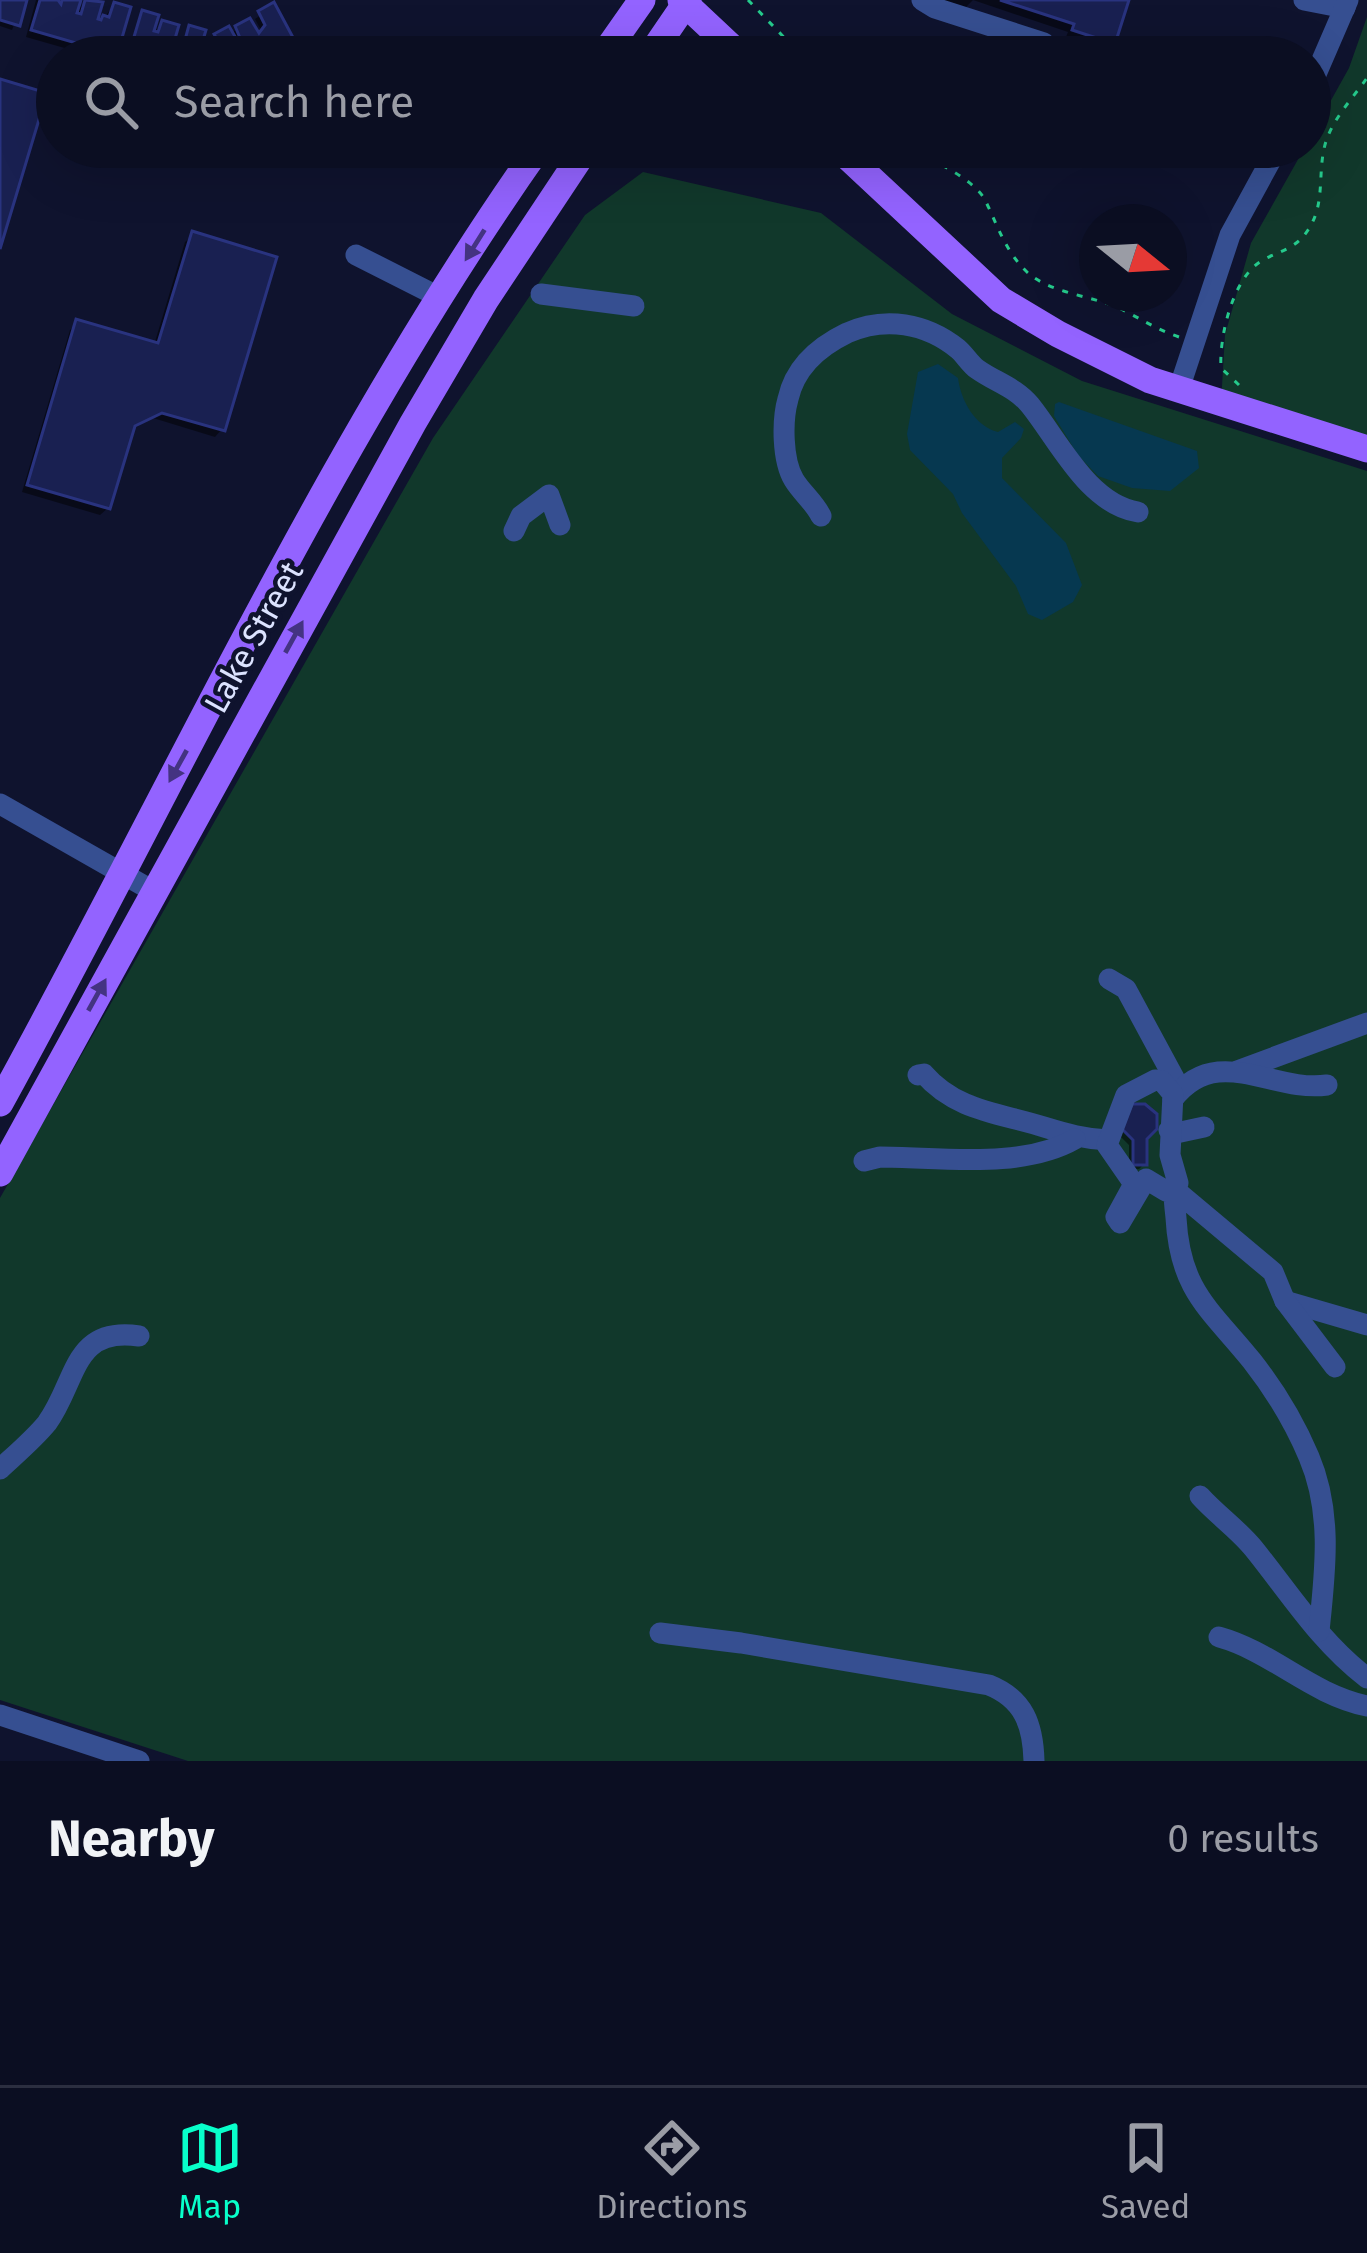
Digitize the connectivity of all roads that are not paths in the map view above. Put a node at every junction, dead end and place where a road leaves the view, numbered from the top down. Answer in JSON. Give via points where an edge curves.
{"nodes":[{"id":1,"x":641,"y":0,"type":"edge"},
{"id":2,"x":922,"y":0,"type":"edge"},
{"id":3,"x":1304,"y":0,"type":"edge"},
{"id":4,"x":685,"y":1,"type":"edge"},
{"id":5,"x":1347,"y":4,"type":"edge"},
{"id":6,"x":616,"y":36,"type":"edge"},
{"id":7,"x":663,"y":36,"type":"edge"},
{"id":8,"x":721,"y":36,"type":"edge"},
{"id":9,"x":1022,"y":36,"type":"edge"},
{"id":10,"x":1331,"y":40,"type":"edge"},
{"id":11,"x":525,"y":168,"type":"edge"},
{"id":12,"x":573,"y":168,"type":"edge"},
{"id":13,"x":860,"y":168,"type":"edge"},
{"id":14,"x":1266,"y":168,"type":"edge"},
{"id":15,"x":356,"y":255,"type":"dead end"},
{"id":16,"x":541,"y":294,"type":"dead end"},
{"id":17,"x":441,"y":298,"type":"junction"},
{"id":18,"x":634,"y":306,"type":"dead end"},
{"id":19,"x":1179,"y":389,"type":"junction"},
{"id":20,"x":1367,"y":449,"type":"edge"},
{"id":21,"x":1138,"y":512,"type":"dead end"},
{"id":22,"x":821,"y":517,"type":"dead end"},
{"id":23,"x":560,"y":525,"type":"dead end"},
{"id":24,"x":514,"y":530,"type":"dead end"},
{"id":25,"x":0,"y":804,"type":"edge"},
{"id":26,"x":121,"y":871,"type":"junction"},
{"id":27,"x":153,"y":891,"type":"junction"},
{"id":28,"x":1109,"y":979,"type":"dead end"},
{"id":29,"x":1367,"y":1023,"type":"edge"},
{"id":30,"x":1237,"y":1071,"type":"junction"},
{"id":31,"x":918,"y":1075,"type":"dead end"},
{"id":32,"x":1328,"y":1085,"type":"dead end"},
{"id":33,"x":1176,"y":1094,"type":"junction"},
{"id":34,"x":0,"y":1103,"type":"edge"},
{"id":35,"x":1204,"y":1127,"type":"dead end"},
{"id":36,"x":1169,"y":1130,"type":"junction"},
{"id":37,"x":1075,"y":1139,"type":"junction"},
{"id":38,"x":1108,"y":1140,"type":"junction"},
{"id":39,"x":864,"y":1161,"type":"dead end"},
{"id":40,"x":0,"y":1172,"type":"edge"},
{"id":41,"x":1174,"y":1189,"type":"junction"},
{"id":42,"x":1285,"y":1301,"type":"junction"},
{"id":43,"x":1367,"y":1325,"type":"edge"},
{"id":44,"x":139,"y":1336,"type":"dead end"},
{"id":45,"x":1335,"y":1367,"type":"dead end"},
{"id":46,"x":0,"y":1469,"type":"edge"},
{"id":47,"x":1200,"y":1496,"type":"dead end"},
{"id":48,"x":1319,"y":1631,"type":"junction"},
{"id":49,"x":660,"y":1634,"type":"dead end"},
{"id":50,"x":1219,"y":1637,"type":"dead end"},
{"id":51,"x":1367,"y":1678,"type":"edge"},
{"id":52,"x":1367,"y":1706,"type":"edge"},
{"id":53,"x":0,"y":1715,"type":"edge"},
{"id":54,"x":139,"y":1761,"type":"edge"},
{"id":55,"x":1034,"y":1761,"type":"edge"}],
"edges":[{"from":1,"to":6,"type":"main road"},
{"from":2,"to":9,"type":"street"},
{"from":3,"to":5,"type":"street"},
{"from":4,"to":7,"type":"main road"},
{"from":4,"to":8,"type":"main road"},
{"from":5,"to":10,"type":"street"},
{"from":11,"to":17,"type":"main road","name":"Lake Street","one_way":true},
{"from":27,"to":12,"type":"main road","name":"Lake Street","one_way":true,"via":[[425,402]]},
{"from":13,"to":19,"type":"main road","via":[[1001,300],[1130,372]]},
{"from":14,"to":19,"type":"street","via":[[1230,235]]},
{"from":15,"to":17,"type":"street"},
{"from":16,"to":18,"type":"street"},
{"from":17,"to":26,"type":"main road","name":"Lake Street","one_way":true},
{"from":19,"to":20,"type":"main road"},
{"from":21,"to":22,"type":"street","via":[[1104,495],[1005,382],[940,336],[886,322],[819,349],[788,395],[790,474]]},
{"from":23,"to":24,"type":"street","via":[[549,495]]},
{"from":25,"to":26,"type":"street"},
{"from":26,"to":27,"type":"street"},
{"from":26,"to":34,"type":"main road","name":"Lake Street"},
{"from":40,"to":27,"type":"main road","name":"Lake Street","one_way":true},
{"from":28,"to":33,"type":"street","via":[[1126,989]]},
{"from":29,"to":30,"type":"street"},
{"from":30,"to":32,"type":"street"},
{"from":30,"to":33,"type":"street","via":[[1195,1077]]},
{"from":31,"to":37,"type":"street","via":[[959,1102]]},
{"from":33,"to":36,"type":"street"},
{"from":33,"to":38,"type":"street","via":[[1162,1081],[1137,1088]]},
{"from":35,"to":36,"type":"street"},
{"from":36,"to":41,"type":"street"},
{"from":37,"to":38,"type":"street"},
{"from":37,"to":39,"type":"street","via":[[986,1160]]},
{"from":38,"to":41,"type":"street","via":[[1134,1184],[1120,1222],[1146,1179]]},
{"from":41,"to":42,"type":"street","via":[[1273,1272]]},
{"from":41,"to":48,"type":"street","via":[[1185,1276],[1282,1406],[1315,1475],[1326,1536]]},
{"from":42,"to":43,"type":"street"},
{"from":42,"to":45,"type":"street"},
{"from":44,"to":46,"type":"street","via":[[102,1337],[82,1354],[44,1426]]},
{"from":47,"to":48,"type":"street"},
{"from":48,"to":51,"type":"street"},
{"from":49,"to":55,"type":"street","via":[[988,1685],[1018,1703]]},
{"from":50,"to":52,"type":"street","via":[[1260,1652],[1317,1690]]},
{"from":53,"to":54,"type":"street"}]}
